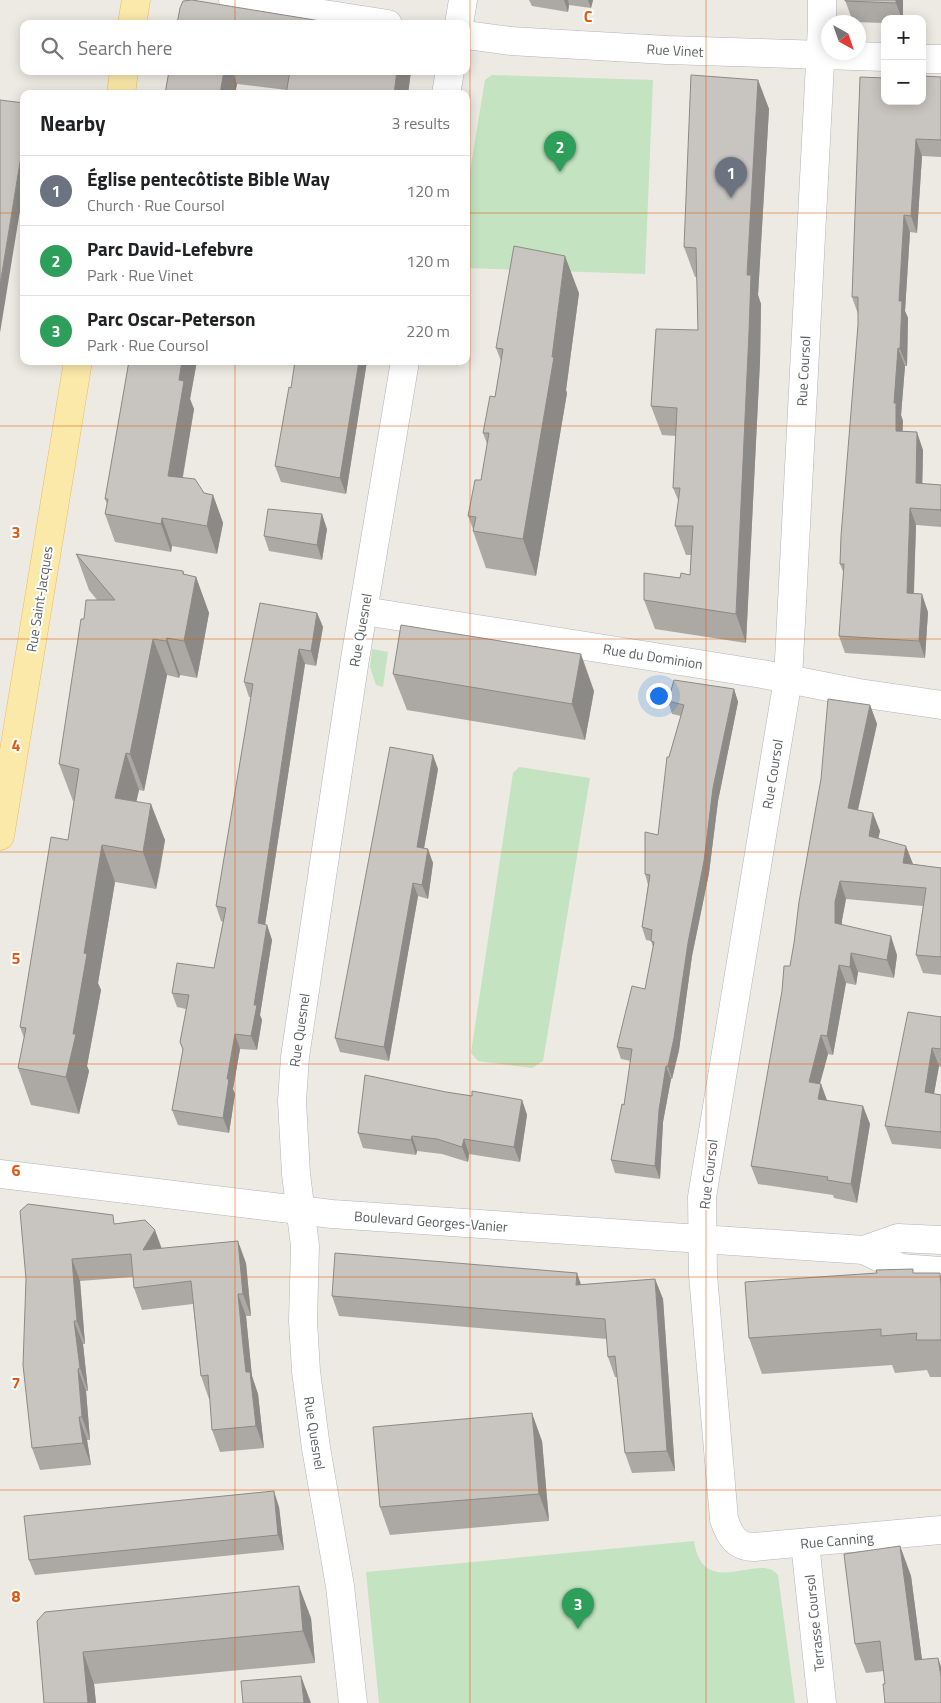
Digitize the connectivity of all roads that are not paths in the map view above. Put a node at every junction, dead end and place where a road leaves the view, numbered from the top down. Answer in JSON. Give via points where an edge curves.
{"nodes":[{"id":1,"x":136,"y":0,"type":"edge"},
{"id":2,"x":233,"y":0,"type":"edge"},
{"id":3,"x":463,"y":0,"type":"edge"},
{"id":4,"x":822,"y":0,"type":"edge"},
{"id":5,"x":133,"y":20,"type":"edge"},
{"id":6,"x":362,"y":20,"type":"edge"},
{"id":7,"x":460,"y":20,"type":"edge"},
{"id":8,"x":470,"y":36,"type":"edge"},
{"id":9,"x":820,"y":55,"type":"junction"},
{"id":10,"x":881,"y":57,"type":"edge"},
{"id":11,"x":926,"y":59,"type":"edge"},
{"id":12,"x":941,"y":59,"type":"edge"},
{"id":13,"x":123,"y":75,"type":"edge"},
{"id":14,"x":449,"y":75,"type":"edge"},
{"id":15,"x":122,"y":90,"type":"edge"},
{"id":16,"x":447,"y":90,"type":"edge"},
{"id":17,"x":77,"y":365,"type":"edge"},
{"id":18,"x":404,"y":365,"type":"edge"},
{"id":19,"x":364,"y":611,"type":"junction"},
{"id":20,"x":788,"y":679,"type":"junction"},
{"id":21,"x":941,"y":705,"type":"edge"},
{"id":22,"x":0,"y":836,"type":"edge"},
{"id":23,"x":0,"y":1174,"type":"edge"},
{"id":24,"x":300,"y":1211,"type":"junction"},
{"id":25,"x":703,"y":1240,"type":"junction"},
{"id":26,"x":941,"y":1240,"type":"edge"},
{"id":27,"x":864,"y":1250,"type":"junction"},
{"id":28,"x":941,"y":1271,"type":"edge"},
{"id":29,"x":941,"y":1530,"type":"edge"},
{"id":30,"x":735,"y":1541,"type":"joint"},
{"id":31,"x":805,"y":1543,"type":"junction"},
{"id":32,"x":353,"y":1703,"type":"edge"},
{"id":33,"x":822,"y":1703,"type":"edge"}],
"edges":[{"from":1,"to":5,"type":"main road"},
{"from":2,"to":6,"type":"street"},
{"from":3,"to":7,"type":"street"},
{"from":4,"to":9,"type":"street","name":"Rue Coursol"},
{"from":8,"to":9,"type":"street","name":"Rue Vinet","via":[[510,41]]},
{"from":9,"to":10,"type":"street","name":"Rue Vinet"},
{"from":9,"to":20,"type":"street","name":"Rue Coursol"},
{"from":11,"to":12,"type":"street"},
{"from":13,"to":15,"type":"main road"},
{"from":14,"to":16,"type":"street"},
{"from":17,"to":22,"type":"main road","name":"Rue Saint-Jacques"},
{"from":18,"to":19,"type":"street","name":"Rue Quesnel"},
{"from":19,"to":20,"type":"street","name":"Rue du Dominion"},
{"from":19,"to":24,"type":"street","name":"Rue Quesnel","via":[[295,1057],[292,1101]]},
{"from":20,"to":21,"type":"street","name":"Rue du Dominion"},
{"from":20,"to":25,"type":"street","name":"Rue Coursol","via":[[702,1197]]},
{"from":23,"to":24,"type":"street","name":"Boulevard Georges-Vanier"},
{"from":24,"to":25,"type":"street","name":"Boulevard Georges-Vanier"},
{"from":24,"to":32,"type":"street","name":"Rue Quesnel","via":[[305,1246],[303,1321],[306,1371],[340,1586]]},
{"from":25,"to":27,"type":"street","name":"Boulevard Georges-Vanier"},
{"from":25,"to":30,"type":"street","name":"Rue Coursol","via":[[723,1512],[729,1534]]},
{"from":26,"to":27,"type":"street","name":"Boulevard Georges-Vanier","via":[[898,1238]]},
{"from":27,"to":28,"type":"street","name":"Boulevard Georges-Vanier","via":[[901,1268]]},
{"from":29,"to":31,"type":"street","name":"Rue Canning"},
{"from":30,"to":31,"type":"street","name":"Rue Canning","via":[[748,1547]]},
{"from":31,"to":33,"type":"street","name":"Terrasse Coursol"}]}
